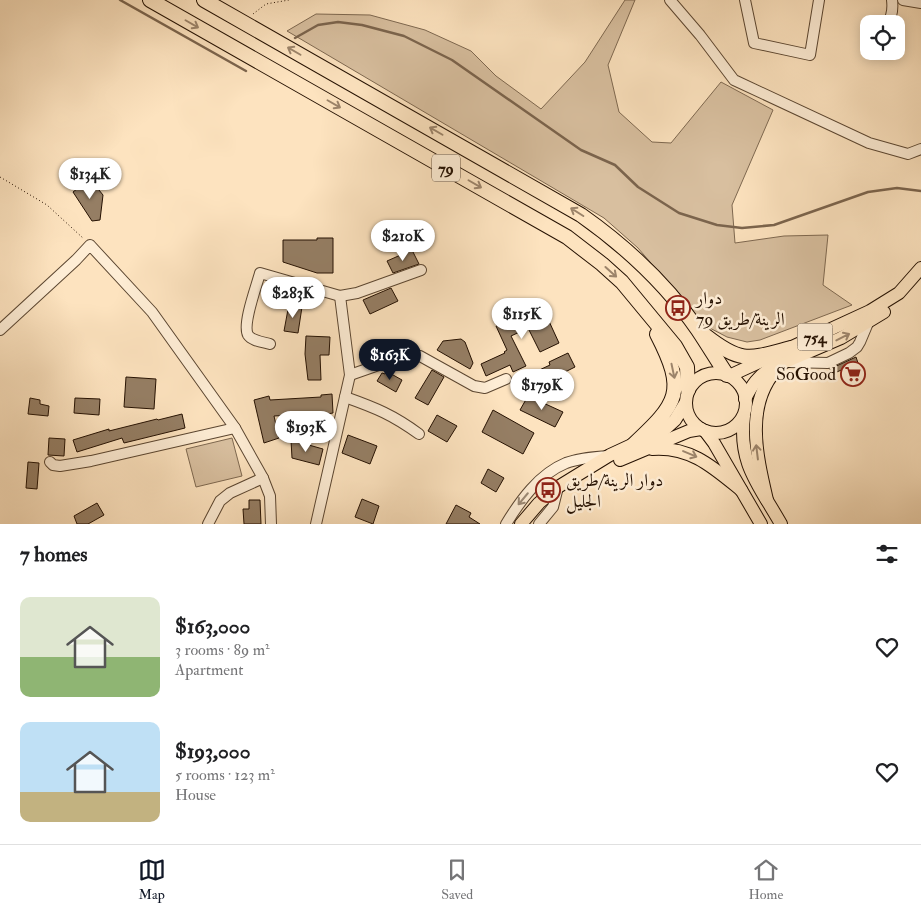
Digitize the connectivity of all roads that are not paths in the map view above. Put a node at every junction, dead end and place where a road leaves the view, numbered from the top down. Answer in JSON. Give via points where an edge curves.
{"nodes":[{"id":1,"x":150,"y":0,"type":"edge"},
{"id":2,"x":204,"y":0,"type":"edge"},
{"id":3,"x":670,"y":0,"type":"edge"},
{"id":4,"x":745,"y":0,"type":"edge"},
{"id":5,"x":819,"y":0,"type":"edge"},
{"id":6,"x":892,"y":0,"type":"edge"},
{"id":7,"x":903,"y":0,"type":"edge"},
{"id":8,"x":921,"y":3,"type":"edge"},
{"id":9,"x":891,"y":15,"type":"edge"},
{"id":10,"x":921,"y":149,"type":"edge"},
{"id":11,"x":921,"y":268,"type":"edge"},
{"id":12,"x":421,"y":270,"type":"dead end"},
{"id":13,"x":921,"y":283,"type":"edge"},
{"id":14,"x":340,"y":296,"type":"junction"},
{"id":15,"x":646,"y":311,"type":"junction"},
{"id":16,"x":868,"y":323,"type":"junction"},
{"id":17,"x":698,"y":329,"type":"junction"},
{"id":18,"x":0,"y":330,"type":"edge"},
{"id":19,"x":270,"y":344,"type":"dead end"},
{"id":20,"x":791,"y":348,"type":"junction"},
{"id":21,"x":784,"y":363,"type":"junction"},
{"id":22,"x":350,"y":375,"type":"junction"},
{"id":23,"x":728,"y":376,"type":"junction"},
{"id":24,"x":506,"y":379,"type":"dead end"},
{"id":25,"x":687,"y":396,"type":"junction"},
{"id":26,"x":345,"y":397,"type":"junction"},
{"id":27,"x":745,"y":404,"type":"junction"},
{"id":28,"x":235,"y":428,"type":"junction"},
{"id":29,"x":703,"y":430,"type":"junction"},
{"id":30,"x":419,"y":434,"type":"dead end"},
{"id":31,"x":637,"y":448,"type":"junction"},
{"id":32,"x":610,"y":455,"type":"junction"},
{"id":33,"x":50,"y":462,"type":"dead end"},
{"id":34,"x":578,"y":475,"type":"junction"},
{"id":35,"x":263,"y":478,"type":"junction"},
{"id":36,"x":558,"y":488,"type":"junction"},
{"id":37,"x":741,"y":490,"type":"junction"},
{"id":38,"x":767,"y":500,"type":"junction"},
{"id":39,"x":208,"y":524,"type":"edge"},
{"id":40,"x":271,"y":524,"type":"edge"},
{"id":41,"x":316,"y":524,"type":"edge"},
{"id":42,"x":506,"y":524,"type":"edge"},
{"id":43,"x":521,"y":524,"type":"edge"},
{"id":44,"x":539,"y":524,"type":"edge"},
{"id":45,"x":761,"y":524,"type":"edge"},
{"id":46,"x":781,"y":524,"type":"edge"}],
"edges":[{"from":1,"to":15,"type":"highway","number":"79","one_way":true,"via":[[567,237],[622,282]]},
{"from":17,"to":2,"type":"highway","number":"79","one_way":true,"via":[[625,248],[582,215]]},
{"from":3,"to":10,"type":"street","via":[[734,80],[869,142],[908,154]]},
{"from":4,"to":5,"type":"street","via":[[754,43],[810,55]]},
{"from":6,"to":9,"type":"street"},
{"from":7,"to":8,"type":"street"},
{"from":11,"to":20,"type":"main road","number":"754","via":[[907,286],[885,302]]},
{"from":12,"to":14,"type":"street"},
{"from":13,"to":16,"type":"main road","number":"754","via":[[906,298]]},
{"from":14,"to":19,"type":"street","via":[[260,273],[247,329],[255,340]]},
{"from":14,"to":22,"type":"street"},
{"from":15,"to":25,"type":"highway","number":"79","via":[[685,361],[689,374]]},
{"from":15,"to":31,"type":"highway","one_way":true,"via":[[670,357],[675,385],[664,414]]},
{"from":21,"to":16,"type":"main road","number":"754","one_way":true},
{"from":16,"to":21,"type":"street","via":[[857,347],[828,363]]},
{"from":17,"to":20,"type":"highway","via":[[721,348],[744,358]]},
{"from":17,"to":23,"type":"highway","number":"79"},
{"from":18,"to":28,"type":"street","via":[[90,244],[152,312]]},
{"from":20,"to":23,"type":"main road","number":"754"},
{"from":21,"to":27,"type":"main road","number":"754","via":[[757,378]]},
{"from":38,"to":21,"type":"main road","one_way":true,"via":[[757,452],[757,415],[767,382]]},
{"from":22,"to":24,"type":"street","via":[[414,354],[474,386],[485,388]]},
{"from":22,"to":26,"type":"street"},
{"from":23,"to":25,"type":"main road","number":"754","via":[[705,375],[695,381]]},
{"from":23,"to":27,"type":"main road","via":[[740,385]]},
{"from":25,"to":29,"type":"main road","via":[[688,416]]},
{"from":25,"to":31,"type":"main road","number":"754","via":[[670,425]]},
{"from":26,"to":30,"type":"street","via":[[380,409]]},
{"from":26,"to":41,"type":"street"},
{"from":27,"to":29,"type":"main road","number":"754","via":[[741,418],[731,429],[715,433]]},
{"from":27,"to":38,"type":"main road","via":[[744,451],[752,474]]},
{"from":28,"to":33,"type":"street","via":[[91,461],[60,466]]},
{"from":28,"to":35,"type":"street"},
{"from":29,"to":31,"type":"main road","number":"754","via":[[689,431]]},
{"from":29,"to":37,"type":"main road"},
{"from":31,"to":32,"type":"main road","number":"754"},
{"from":31,"to":34,"type":"main road","number":"754"},
{"from":31,"to":37,"type":"main road","one_way":true,"via":[[686,452]]},
{"from":32,"to":34,"type":"main road","number":"754"},
{"from":32,"to":42,"type":"street","one_way":true,"via":[[564,464],[545,476],[521,499]]},
{"from":34,"to":36,"type":"main road","number":"754"},
{"from":35,"to":39,"type":"street","via":[[220,501]]},
{"from":35,"to":40,"type":"street","via":[[270,496]]},
{"from":36,"to":43,"type":"main road","number":"754"},
{"from":36,"to":44,"type":"street","via":[[554,507]]},
{"from":37,"to":45,"type":"main road"},
{"from":38,"to":46,"type":"main road"}]}
